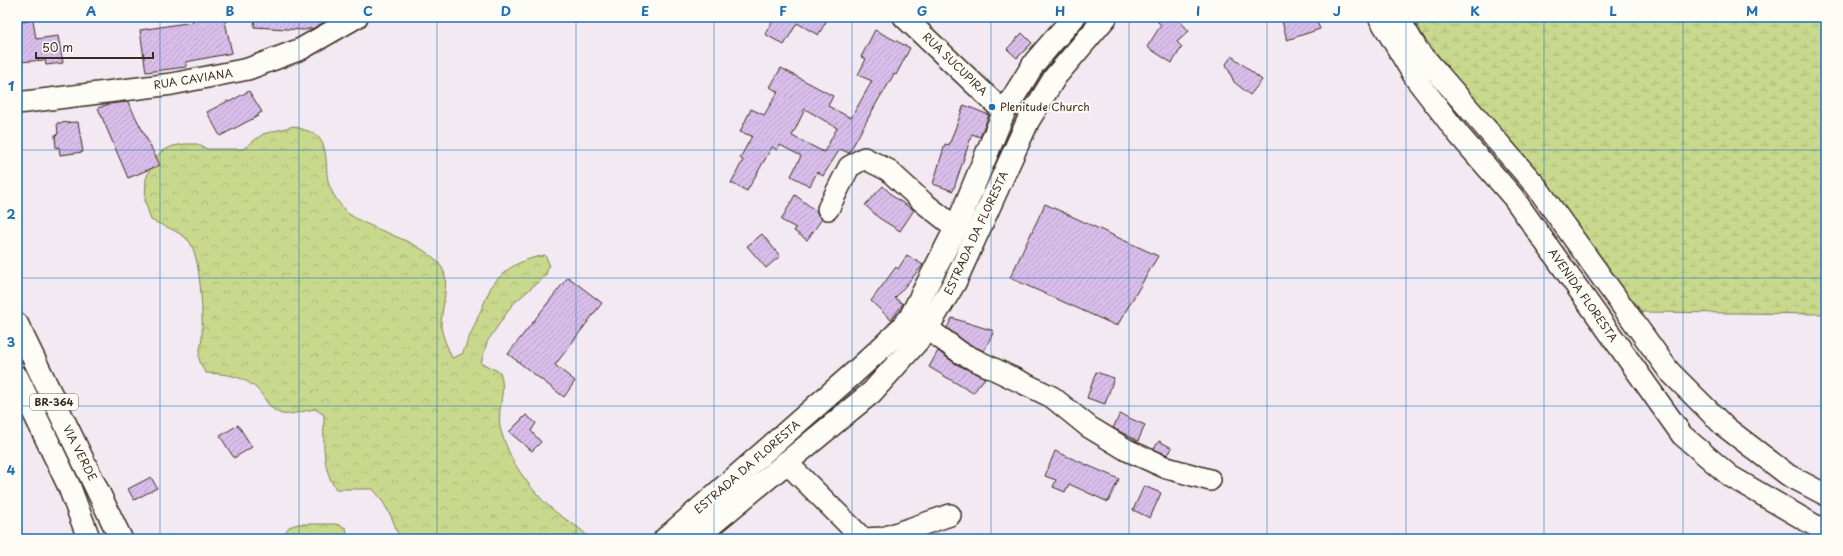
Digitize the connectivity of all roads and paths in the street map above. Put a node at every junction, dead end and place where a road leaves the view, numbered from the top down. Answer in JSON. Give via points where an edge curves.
{"nodes":[{"id":1,"x":358,"y":17,"type":"edge"},
{"id":2,"x":1074,"y":17,"type":"edge"},
{"id":3,"x":1106,"y":17,"type":"edge"},
{"id":4,"x":1379,"y":17,"type":"edge"},
{"id":5,"x":1398,"y":17,"type":"edge"},
{"id":6,"x":910,"y":18,"type":"edge"},
{"id":7,"x":17,"y":103,"type":"edge"},
{"id":8,"x":1004,"y":112,"type":"junction"},
{"id":9,"x":828,"y":209,"type":"dead end"},
{"id":10,"x":956,"y":228,"type":"junction"},
{"id":11,"x":17,"y":324,"type":"edge"},
{"id":12,"x":927,"y":328,"type":"junction"},
{"id":13,"x":17,"y":378,"type":"edge"},
{"id":14,"x":786,"y":462,"type":"junction"},
{"id":15,"x":1210,"y":480,"type":"dead end"},
{"id":16,"x":1826,"y":495,"type":"edge"},
{"id":17,"x":950,"y":515,"type":"dead end"},
{"id":18,"x":1826,"y":532,"type":"edge"},
{"id":19,"x":89,"y":539,"type":"edge"},
{"id":20,"x":121,"y":539,"type":"edge"},
{"id":21,"x":665,"y":539,"type":"edge"},
{"id":22,"x":694,"y":539,"type":"edge"}],
"edges":[{"from":1,"to":7,"type":"street","name":"RUA CAVIANA","via":[[301,49],[248,69],[172,84]]},
{"from":2,"to":8,"type":"main road","name":"ESTRADA DA FLORESTA","via":[[1035,62]]},
{"from":3,"to":12,"type":"main road","name":"ESTRADA DA FLORESTA","via":[[1055,77],[1028,121],[955,282]]},
{"from":4,"to":18,"type":"street","name":"AVENIDA FLORESTA","via":[[1416,79],[1459,135],[1513,197],[1682,435],[1730,476]]},
{"from":5,"to":16,"type":"street","via":[[1418,49],[1536,186],[1669,371],[1724,426],[1788,475]]},
{"from":6,"to":8,"type":"street","name":"RUA SUCUPIRA"},
{"from":8,"to":10,"type":"main road","name":"ESTRADA DA FLORESTA"},
{"from":9,"to":10,"type":"street","via":[[849,167],[864,158],[888,170]]},
{"from":10,"to":21,"type":"main road","name":"ESTRADA DA FLORESTA","via":[[910,318],[895,335]]},
{"from":11,"to":20,"type":"main road","name":"VIA VERDE","number":"BR-364"},
{"from":12,"to":14,"type":"main road","name":"ESTRADA DA FLORESTA","via":[[872,392]]},
{"from":12,"to":15,"type":"street","via":[[961,353],[1052,397],[1089,427],[1127,450],[1167,468]]},
{"from":13,"to":19,"type":"main road","number":"BR-364","via":[[69,486]]},
{"from":14,"to":17,"type":"street","via":[[863,539],[883,538]]},
{"from":14,"to":22,"type":"main road","name":"ESTRADA DA FLORESTA"}]}
